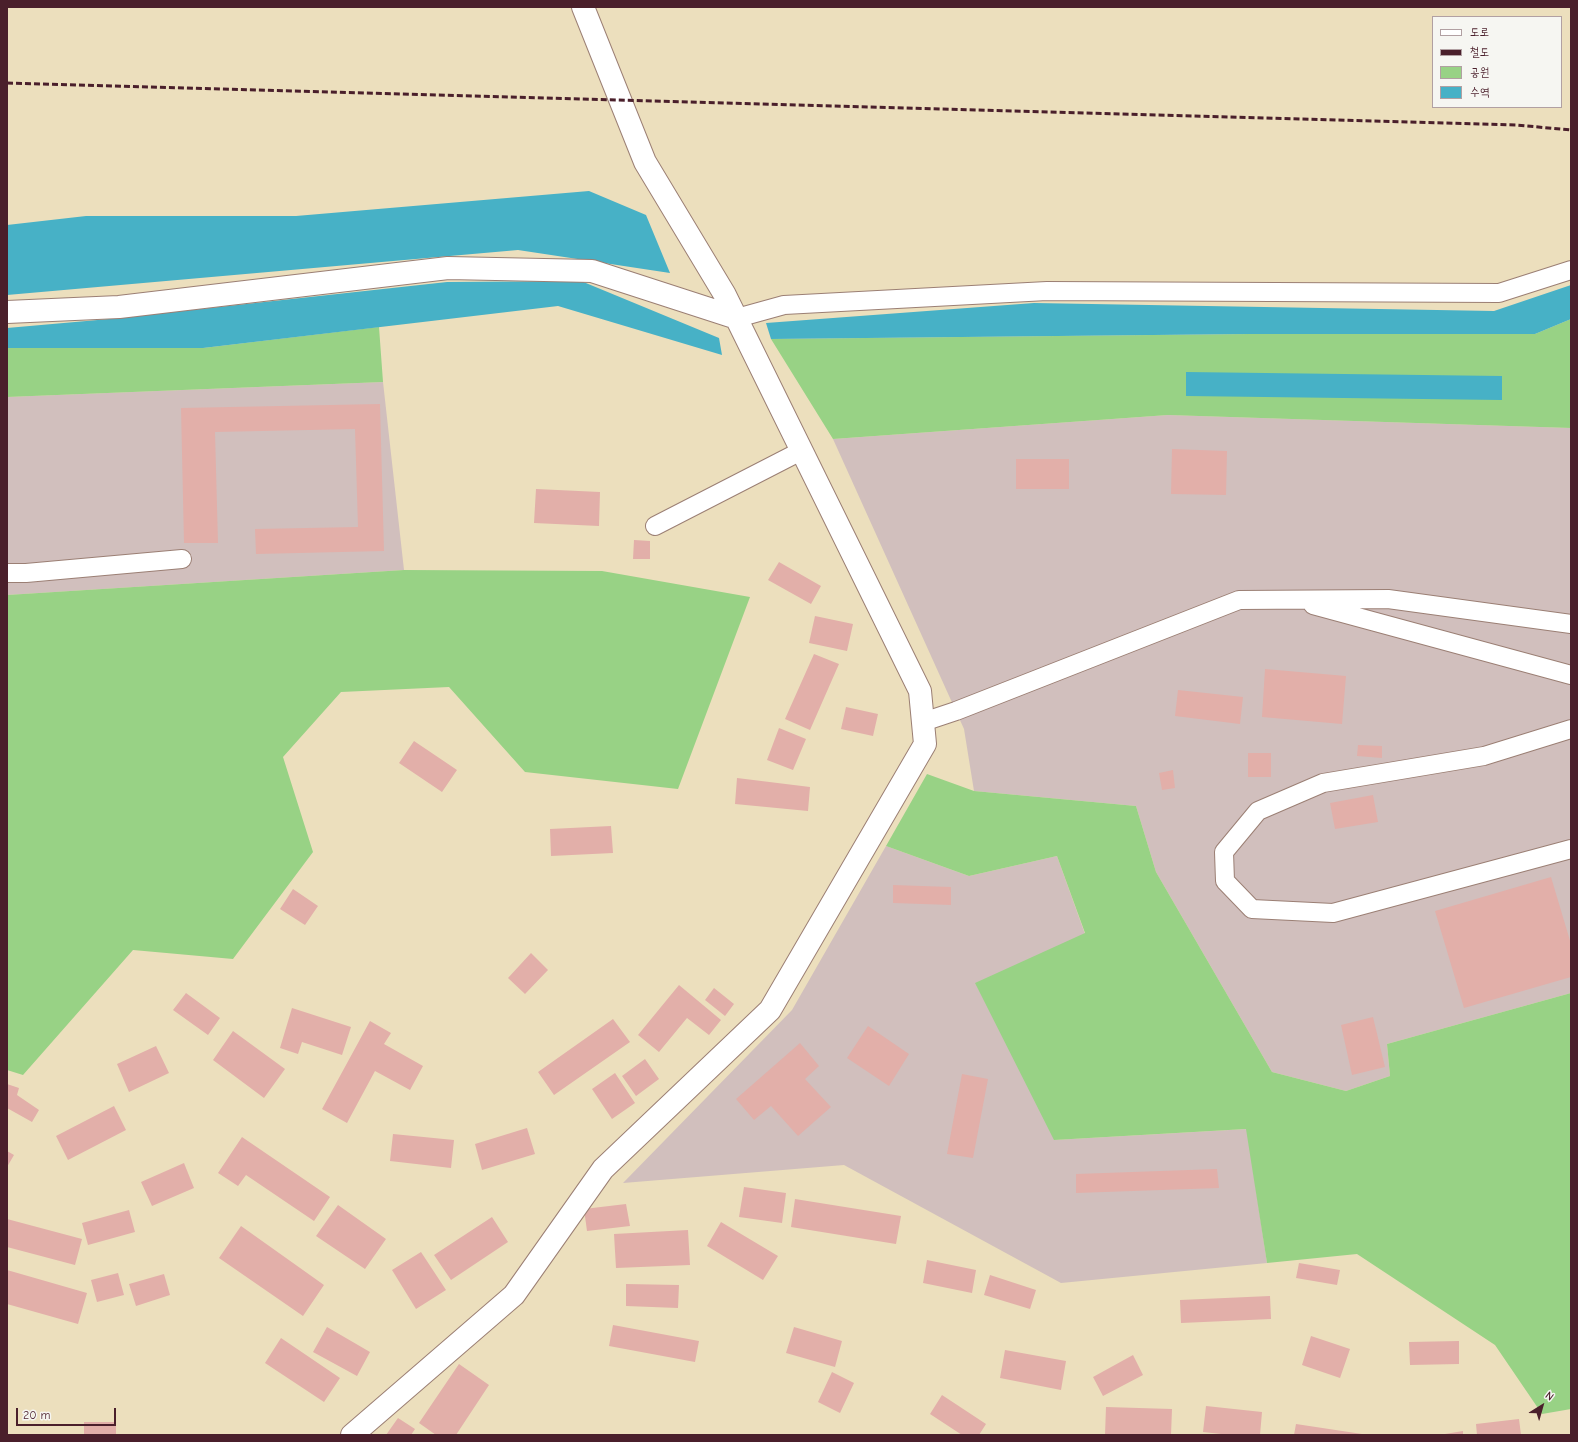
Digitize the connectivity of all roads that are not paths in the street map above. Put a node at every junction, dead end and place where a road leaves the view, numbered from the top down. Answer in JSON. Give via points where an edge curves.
{"nodes":[{"id":1,"x":583,"y":7,"type":"edge"},
{"id":2,"x":1571,"y":270,"type":"edge"},
{"id":3,"x":7,"y":312,"type":"edge"},
{"id":4,"x":736,"y":318,"type":"junction"},
{"id":5,"x":801,"y":451,"type":"junction"},
{"id":6,"x":655,"y":526,"type":"dead end"},
{"id":7,"x":182,"y":558,"type":"dead end"},
{"id":8,"x":7,"y":573,"type":"edge"},
{"id":9,"x":1291,"y":599,"type":"junction"},
{"id":10,"x":1571,"y":624,"type":"edge"},
{"id":11,"x":1571,"y":675,"type":"edge"},
{"id":12,"x":923,"y":722,"type":"junction"},
{"id":13,"x":1571,"y":729,"type":"edge"},
{"id":14,"x":1571,"y":849,"type":"edge"},
{"id":15,"x":352,"y":1435,"type":"edge"}],
"edges":[{"from":1,"to":4,"type":"street","via":[[645,162],[725,295]]},
{"from":2,"to":4,"type":"lane","via":[[1499,293],[1047,290],[784,305]]},
{"from":3,"to":4,"type":"street","via":[[119,307],[448,268],[592,271]]},
{"from":4,"to":5,"type":"street"},
{"from":5,"to":6,"type":"lane"},
{"from":5,"to":12,"type":"street","via":[[920,692]]},
{"from":7,"to":8,"type":"lane"},
{"from":9,"to":10,"type":"lane","via":[[1388,598]]},
{"from":9,"to":11,"type":"lane"},
{"from":9,"to":12,"type":"lane","via":[[1239,600]]},
{"from":12,"to":15,"type":"street","via":[[925,744],[770,1010],[602,1169],[514,1295]]},
{"from":13,"to":14,"type":"lane","via":[[1484,756],[1323,783],[1258,811],[1224,852],[1225,881],[1252,909],[1334,913]]}]}
